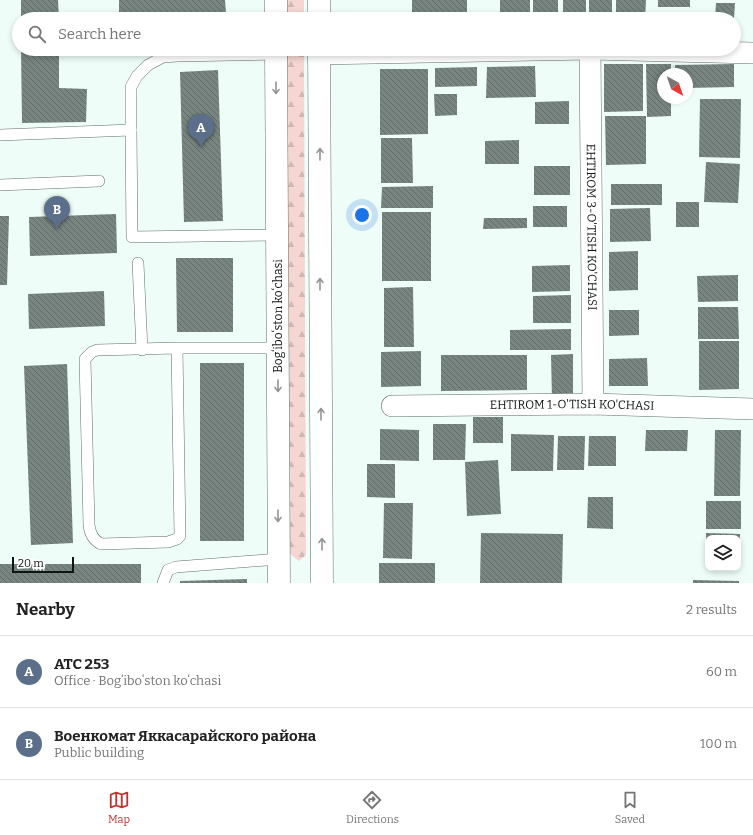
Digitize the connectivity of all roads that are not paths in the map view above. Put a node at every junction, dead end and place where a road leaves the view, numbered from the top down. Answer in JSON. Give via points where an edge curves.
{"nodes":[{"id":1,"x":276,"y":0,"type":"edge"},
{"id":2,"x":319,"y":0,"type":"edge"},
{"id":3,"x":276,"y":12,"type":"edge"},
{"id":4,"x":319,"y":12,"type":"edge"},
{"id":5,"x":741,"y":53,"type":"edge"},
{"id":6,"x":753,"y":53,"type":"edge"},
{"id":7,"x":178,"y":56,"type":"edge"},
{"id":8,"x":276,"y":56,"type":"edge"},
{"id":9,"x":319,"y":56,"type":"edge"},
{"id":10,"x":590,"y":56,"type":"edge"},
{"id":11,"x":131,"y":130,"type":"junction"},
{"id":12,"x":0,"y":135,"type":"edge"},
{"id":13,"x":99,"y":181,"type":"dead end"},
{"id":14,"x":0,"y":185,"type":"edge"},
{"id":15,"x":277,"y":235,"type":"junction"},
{"id":16,"x":138,"y":263,"type":"dead end"},
{"id":17,"x":177,"y":348,"type":"junction"},
{"id":18,"x":278,"y":348,"type":"junction"},
{"id":19,"x":142,"y":350,"type":"junction"},
{"id":20,"x":593,"y":404,"type":"junction"},
{"id":21,"x":392,"y":406,"type":"dead end"},
{"id":22,"x":753,"y":409,"type":"edge"},
{"id":23,"x":278,"y":559,"type":"junction"},
{"id":24,"x":163,"y":583,"type":"edge"},
{"id":25,"x":279,"y":583,"type":"edge"},
{"id":26,"x":322,"y":583,"type":"edge"}],
"edges":[{"from":1,"to":3,"type":"street"},
{"from":2,"to":4,"type":"street"},
{"from":5,"to":6,"type":"street"},
{"from":7,"to":11,"type":"lane","via":[[163,57],[148,65],[137,76],[131,87]]},
{"from":8,"to":15,"type":"street","name":"Bogʻiboʻston koʻchasi","one_way":true},
{"from":26,"to":9,"type":"street","one_way":true},
{"from":10,"to":20,"type":"street","name":"EHTIROM 3-O'TISH KO'CHASI"},
{"from":11,"to":12,"type":"lane"},
{"from":11,"to":15,"type":"lane","via":[[132,237]]},
{"from":13,"to":14,"type":"lane"},
{"from":15,"to":18,"type":"street","name":"Bogʻiboʻston koʻchasi"},
{"from":16,"to":19,"type":"lane"},
{"from":17,"to":18,"type":"lane"},
{"from":17,"to":19,"type":"lane"},
{"from":17,"to":19,"type":"lane","via":[[180,536],[168,542],[101,544],[92,536],[89,525],[85,359],[97,350]]},
{"from":18,"to":23,"type":"street","name":"Bogʻiboʻston koʻchasi","one_way":true},
{"from":20,"to":21,"type":"street","name":"EHTIROM 1-O'TISH KO'CHASI"},
{"from":20,"to":22,"type":"street","name":"EHTIROM 1-O'TISH KO'CHASI"},
{"from":23,"to":24,"type":"lane","via":[[176,567],[168,570]]},
{"from":23,"to":25,"type":"street","name":"Bogʻiboʻston koʻchasi"}]}
